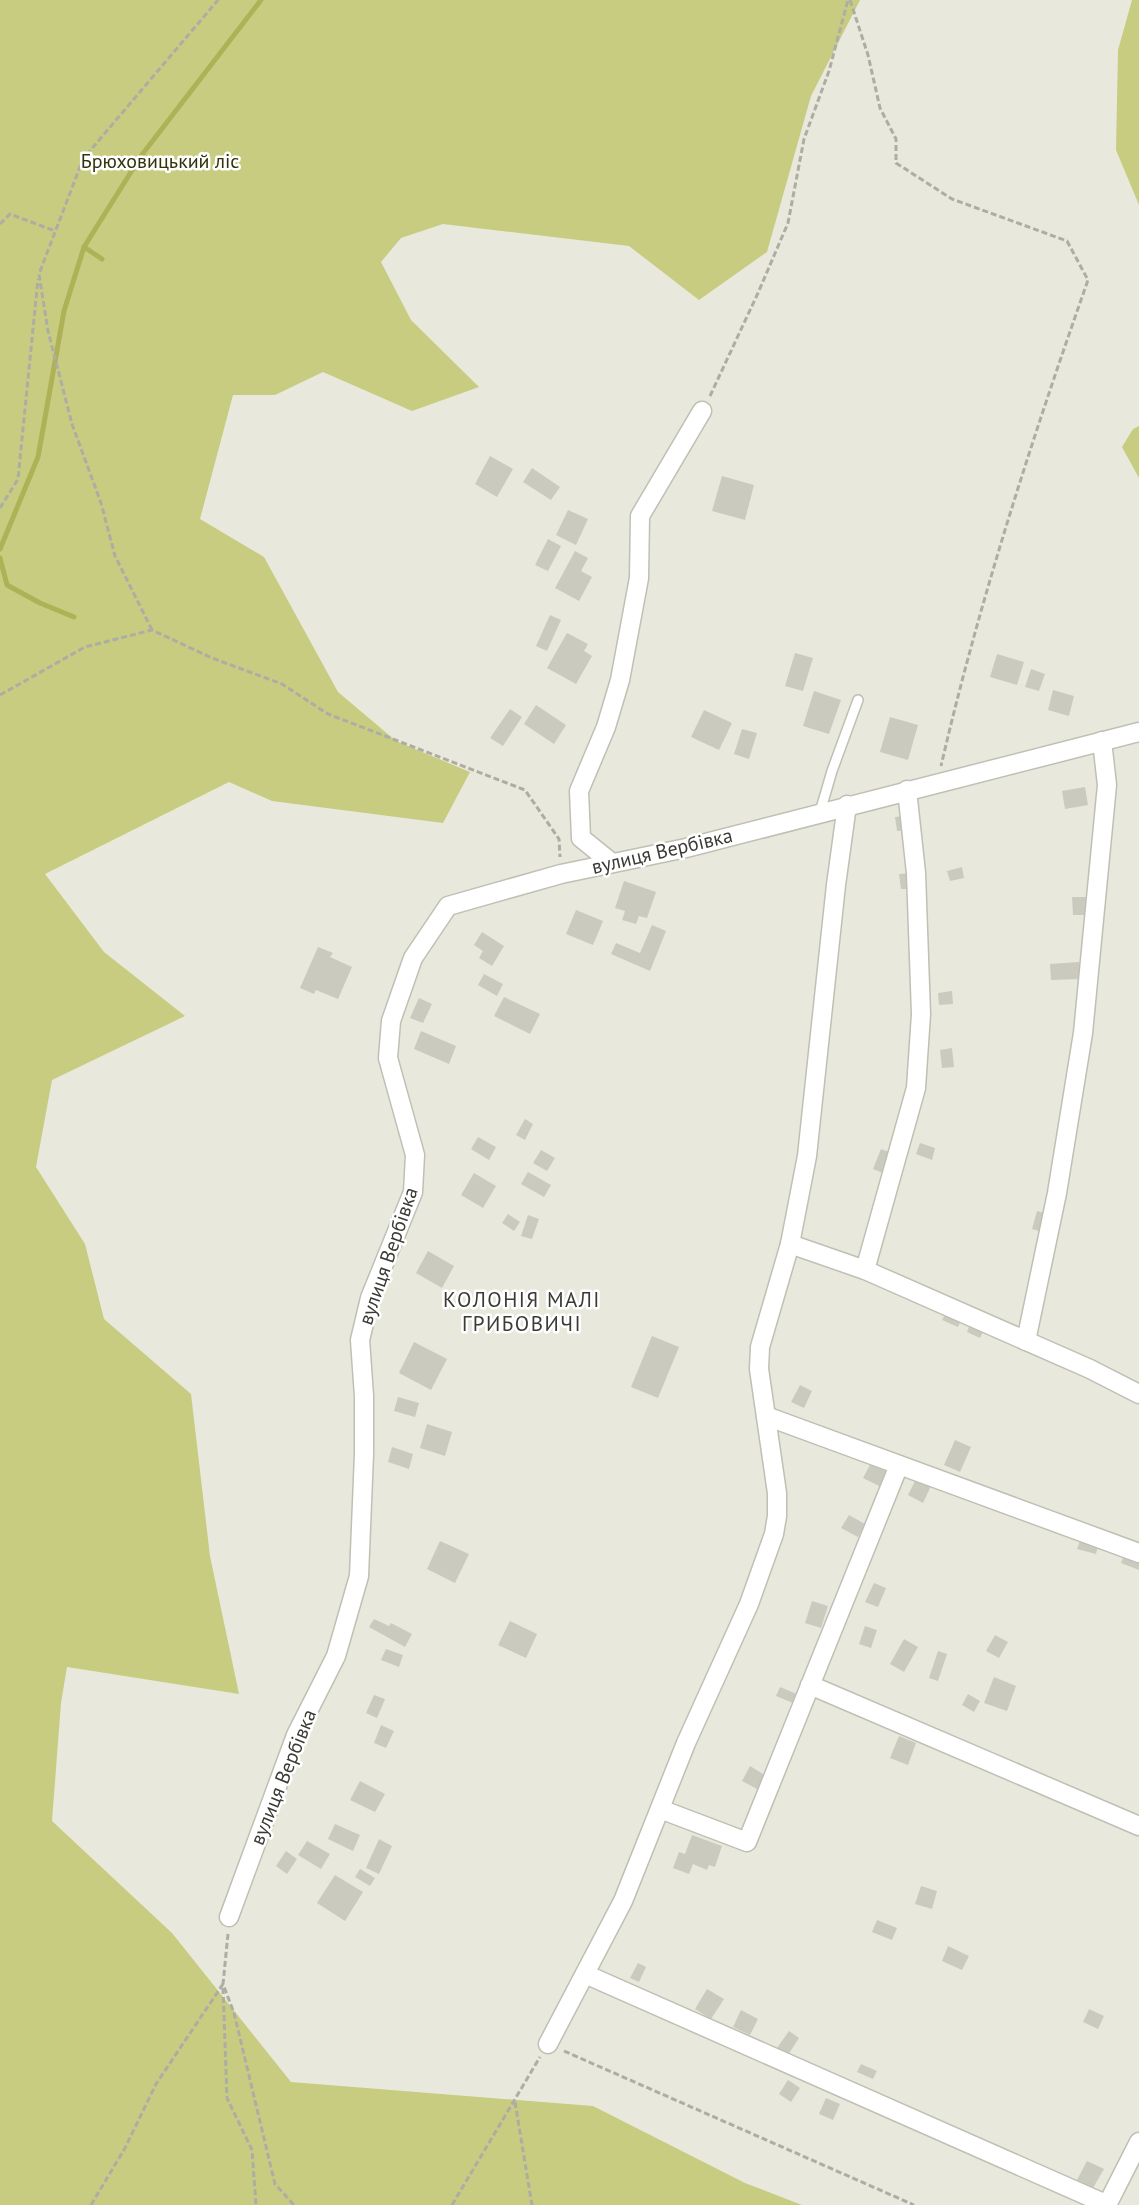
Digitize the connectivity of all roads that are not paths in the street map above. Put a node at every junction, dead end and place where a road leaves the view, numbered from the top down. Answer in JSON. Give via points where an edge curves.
{"nodes":[{"id":1,"x":702,"y":411,"type":"road end"},
{"id":2,"x":858,"y":700,"type":"dead end"},
{"id":3,"x":1139,"y":732,"type":"edge"},
{"id":4,"x":1102,"y":741,"type":"junction"},
{"id":5,"x":907,"y":790,"type":"junction"},
{"id":6,"x":847,"y":805,"type":"junction"},
{"id":7,"x":820,"y":812,"type":"junction"},
{"id":8,"x":612,"y":863,"type":"junction"},
{"id":9,"x":790,"y":1244,"type":"junction"},
{"id":10,"x":865,"y":1270,"type":"junction"},
{"id":11,"x":1026,"y":1341,"type":"junction"},
{"id":12,"x":1139,"y":1394,"type":"edge"},
{"id":13,"x":766,"y":1416,"type":"junction"},
{"id":14,"x":899,"y":1465,"type":"junction"},
{"id":15,"x":1139,"y":1553,"type":"edge"},
{"id":16,"x":810,"y":1685,"type":"junction"},
{"id":17,"x":660,"y":1809,"type":"junction"},
{"id":18,"x":1139,"y":1826,"type":"edge"},
{"id":19,"x":229,"y":1917,"type":"road end"},
{"id":20,"x":585,"y":1974,"type":"junction"},
{"id":21,"x":548,"y":2044,"type":"road end"},
{"id":22,"x":1139,"y":2142,"type":"edge"},
{"id":23,"x":1108,"y":2205,"type":"edge"}],
"edges":[{"from":1,"to":8,"type":"street","via":[[640,516],[639,578],[620,680],[606,728],[579,791],[581,838]]},
{"from":2,"to":7,"type":"lane"},
{"from":3,"to":4,"type":"street","name":"вулиця Вербівка"},
{"from":4,"to":5,"type":"street","name":"вулиця Вербівка"},
{"from":4,"to":11,"type":"street","via":[[1107,785],[1083,1033],[1057,1193]]},
{"from":5,"to":6,"type":"street","name":"вулиця Вербівка"},
{"from":5,"to":10,"type":"street","via":[[916,873],[921,1014],[916,1088]]},
{"from":6,"to":7,"type":"street","name":"вулиця Вербівка"},
{"from":6,"to":9,"type":"street","via":[[807,1156]]},
{"from":7,"to":8,"type":"street","name":"вулиця Вербівка","via":[[686,848]]},
{"from":8,"to":19,"type":"street","name":"вулиця Вербівка","via":[[448,906],[412,958],[396,1000],[388,1059],[415,1155],[413,1192],[370,1298],[360,1340],[364,1443],[359,1576],[336,1656],[296,1735]]},
{"from":9,"to":10,"type":"street"},
{"from":9,"to":13,"type":"street","via":[[760,1347]]},
{"from":10,"to":11,"type":"street"},
{"from":11,"to":12,"type":"street"},
{"from":13,"to":14,"type":"street"},
{"from":13,"to":17,"type":"street","via":[[777,1493],[774,1534],[749,1604]]},
{"from":14,"to":15,"type":"street"},
{"from":14,"to":16,"type":"street"},
{"from":16,"to":17,"type":"street","via":[[747,1842]]},
{"from":16,"to":18,"type":"street"},
{"from":17,"to":20,"type":"street","via":[[623,1901]]},
{"from":20,"to":21,"type":"street"},
{"from":20,"to":23,"type":"street"},
{"from":22,"to":23,"type":"street"}]}
